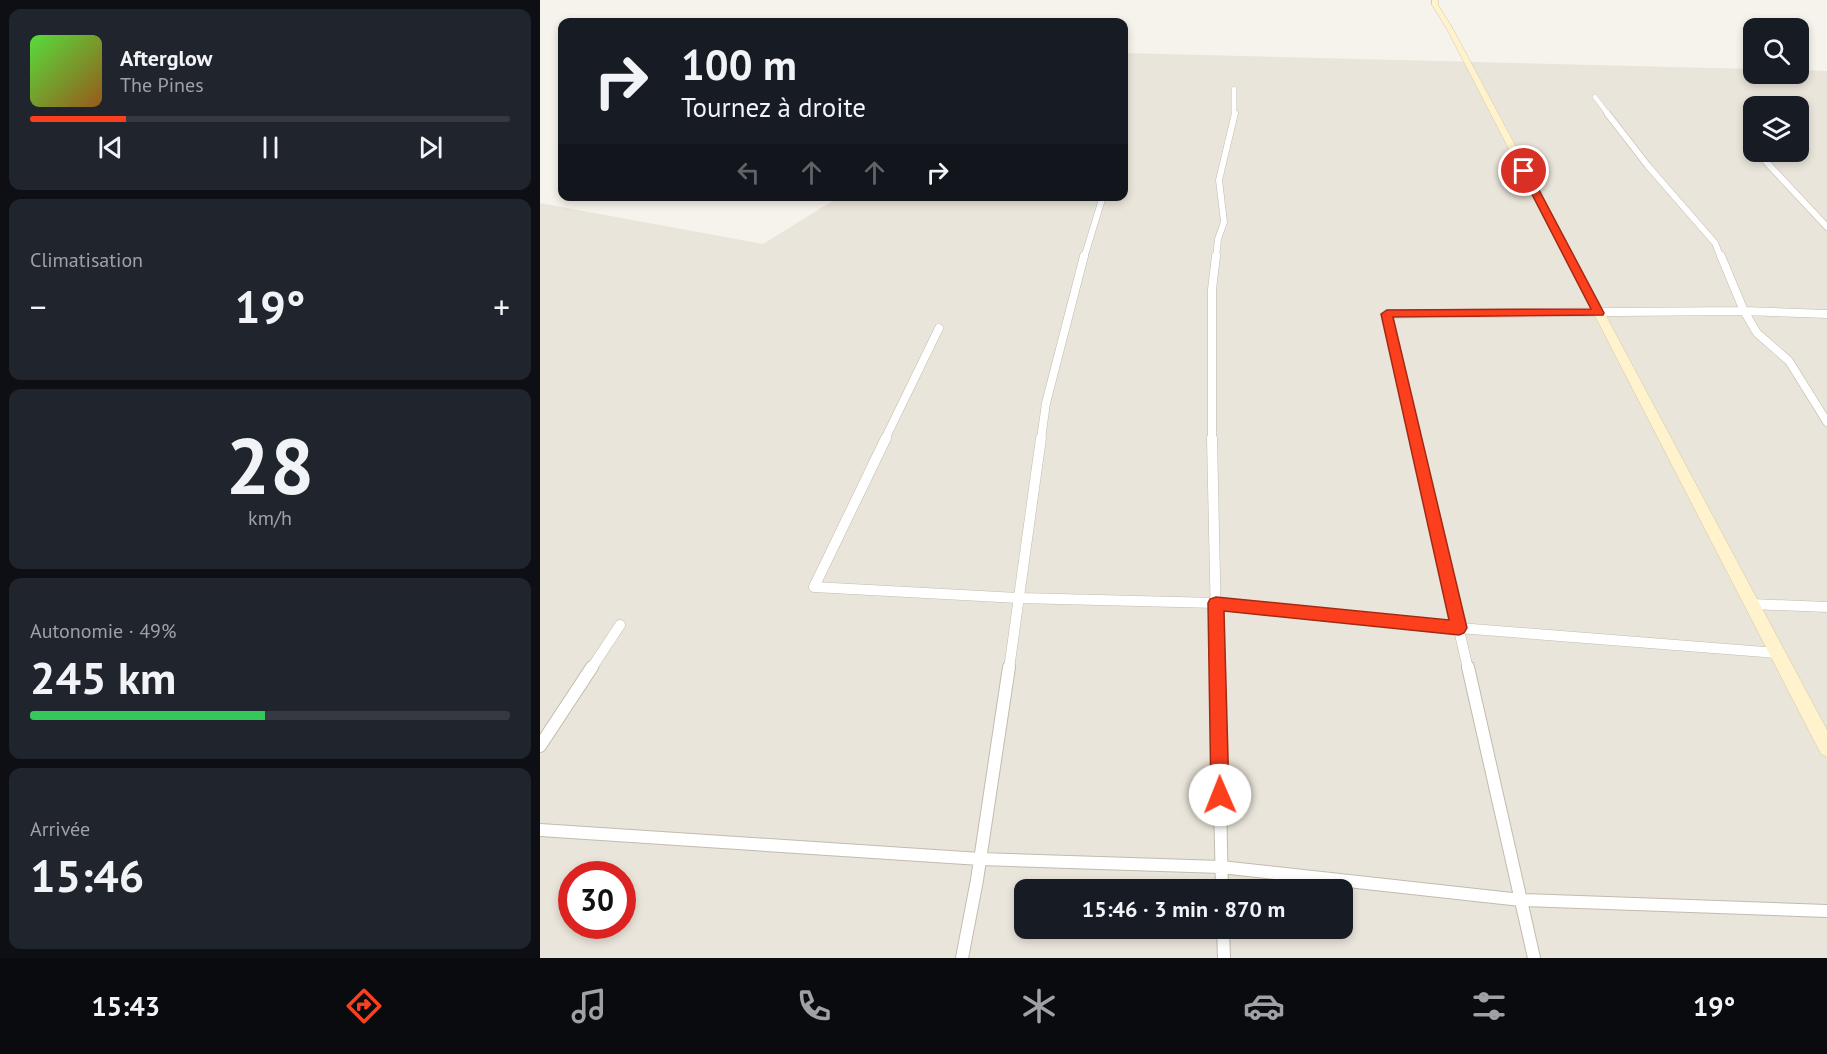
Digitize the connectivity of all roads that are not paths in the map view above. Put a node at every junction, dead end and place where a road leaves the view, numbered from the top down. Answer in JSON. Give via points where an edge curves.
{"nodes":[{"id":1,"x":1435,"y":0,"type":"edge"},
{"id":2,"x":1234,"y":89,"type":"dead end"},
{"id":3,"x":1595,"y":97,"type":"dead end"},
{"id":4,"x":1766,"y":162,"type":"edge"},
{"id":5,"x":1101,"y":201,"type":"edge"},
{"id":6,"x":1827,"y":227,"type":"edge"},
{"id":7,"x":1744,"y":311,"type":"junction"},
{"id":8,"x":1599,"y":313,"type":"junction"},
{"id":9,"x":1827,"y":314,"type":"edge"},
{"id":10,"x":939,"y":328,"type":"dead end"},
{"id":11,"x":1827,"y":422,"type":"edge"},
{"id":12,"x":1020,"y":598,"type":"junction"},
{"id":13,"x":1216,"y":603,"type":"junction"},
{"id":14,"x":1751,"y":604,"type":"junction"},
{"id":15,"x":1827,"y":607,"type":"edge"},
{"id":16,"x":620,"y":626,"type":"dead end"},
{"id":17,"x":1459,"y":628,"type":"junction"},
{"id":18,"x":1777,"y":654,"type":"junction"},
{"id":19,"x":540,"y":746,"type":"edge"},
{"id":20,"x":1827,"y":748,"type":"edge"},
{"id":21,"x":540,"y":830,"type":"edge"},
{"id":22,"x":980,"y":859,"type":"junction"},
{"id":23,"x":1221,"y":867,"type":"junction"},
{"id":24,"x":1222,"y":879,"type":"edge"},
{"id":25,"x":1521,"y":900,"type":"junction"},
{"id":26,"x":1827,"y":911,"type":"edge"},
{"id":27,"x":1223,"y":939,"type":"edge"},
{"id":28,"x":962,"y":958,"type":"edge"},
{"id":29,"x":1224,"y":958,"type":"edge"},
{"id":30,"x":1534,"y":958,"type":"edge"}],
"edges":[{"from":1,"to":8,"type":"main road"},
{"from":2,"to":13,"type":"street","via":[[1235,111],[1220,180],[1224,222],[1212,289],[1210,387]]},
{"from":3,"to":7,"type":"street","via":[[1715,243]]},
{"from":4,"to":6,"type":"street"},
{"from":5,"to":12,"type":"street","via":[[1046,403]]},
{"from":7,"to":8,"type":"street"},
{"from":7,"to":9,"type":"street"},
{"from":7,"to":11,"type":"street","via":[[1757,333],[1789,361]]},
{"from":8,"to":14,"type":"main road"},
{"from":8,"to":17,"type":"street","via":[[1387,314]]},
{"from":10,"to":12,"type":"street","via":[[814,587]]},
{"from":12,"to":13,"type":"street"},
{"from":12,"to":22,"type":"street"},
{"from":13,"to":17,"type":"street"},
{"from":13,"to":23,"type":"street"},
{"from":14,"to":15,"type":"street"},
{"from":14,"to":18,"type":"main road"},
{"from":16,"to":19,"type":"street"},
{"from":17,"to":18,"type":"street"},
{"from":17,"to":25,"type":"street"},
{"from":18,"to":20,"type":"main road"},
{"from":21,"to":22,"type":"street"},
{"from":22,"to":23,"type":"street"},
{"from":22,"to":28,"type":"street"},
{"from":23,"to":24,"type":"street"},
{"from":23,"to":25,"type":"street"},
{"from":25,"to":26,"type":"street"},
{"from":25,"to":30,"type":"street"},
{"from":27,"to":29,"type":"street"}]}
